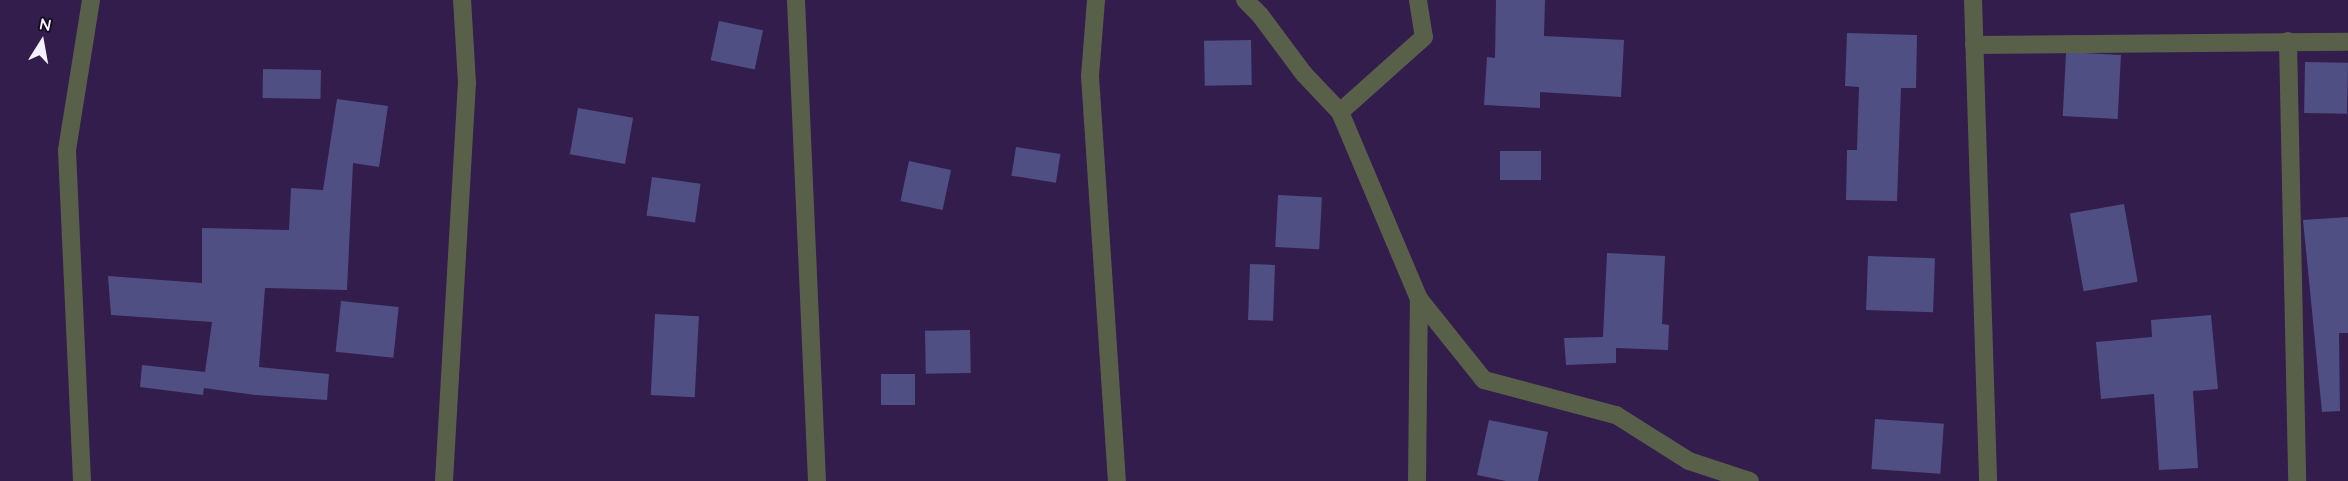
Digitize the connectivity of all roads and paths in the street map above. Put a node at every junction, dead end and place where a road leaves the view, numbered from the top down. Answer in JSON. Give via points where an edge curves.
{"nodes":[{"id":1,"x":91,"y":0,"type":"edge"},
{"id":2,"x":462,"y":0,"type":"edge"},
{"id":3,"x":796,"y":0,"type":"edge"},
{"id":4,"x":1096,"y":0,"type":"edge"},
{"id":5,"x":1245,"y":0,"type":"edge"},
{"id":6,"x":1419,"y":0,"type":"edge"},
{"id":7,"x":1973,"y":0,"type":"edge"},
{"id":8,"x":2288,"y":41,"type":"junction"},
{"id":9,"x":2348,"y":42,"type":"edge"},
{"id":10,"x":1974,"y":45,"type":"junction"},
{"id":11,"x":1340,"y":112,"type":"junction"},
{"id":12,"x":1419,"y":299,"type":"junction"},
{"id":13,"x":1689,"y":461,"type":"junction"},
{"id":14,"x":82,"y":481,"type":"edge"},
{"id":15,"x":444,"y":481,"type":"edge"},
{"id":16,"x":817,"y":481,"type":"edge"},
{"id":17,"x":1117,"y":481,"type":"edge"},
{"id":18,"x":1418,"y":481,"type":"edge"},
{"id":19,"x":1696,"y":481,"type":"edge"},
{"id":20,"x":1750,"y":481,"type":"edge"},
{"id":21,"x":1988,"y":481,"type":"edge"},
{"id":22,"x":2297,"y":481,"type":"edge"}],
"edges":[{"from":1,"to":14,"type":"street","via":[[67,150]]},
{"from":2,"to":15,"type":"street","via":[[466,84]]},
{"from":3,"to":16,"type":"street"},
{"from":4,"to":17,"type":"street","via":[[1090,76]]},
{"from":5,"to":11,"type":"street"},
{"from":6,"to":11,"type":"street","via":[[1424,37]]},
{"from":7,"to":10,"type":"street"},
{"from":8,"to":9,"type":"street"},
{"from":8,"to":10,"type":"street"},
{"from":8,"to":22,"type":"street"},
{"from":10,"to":21,"type":"street"},
{"from":11,"to":12,"type":"street"},
{"from":12,"to":13,"type":"street","via":[[1484,380],[1616,415]]},
{"from":12,"to":18,"type":"street"},
{"from":13,"to":19,"type":"street"},
{"from":13,"to":20,"type":"street"}]}
